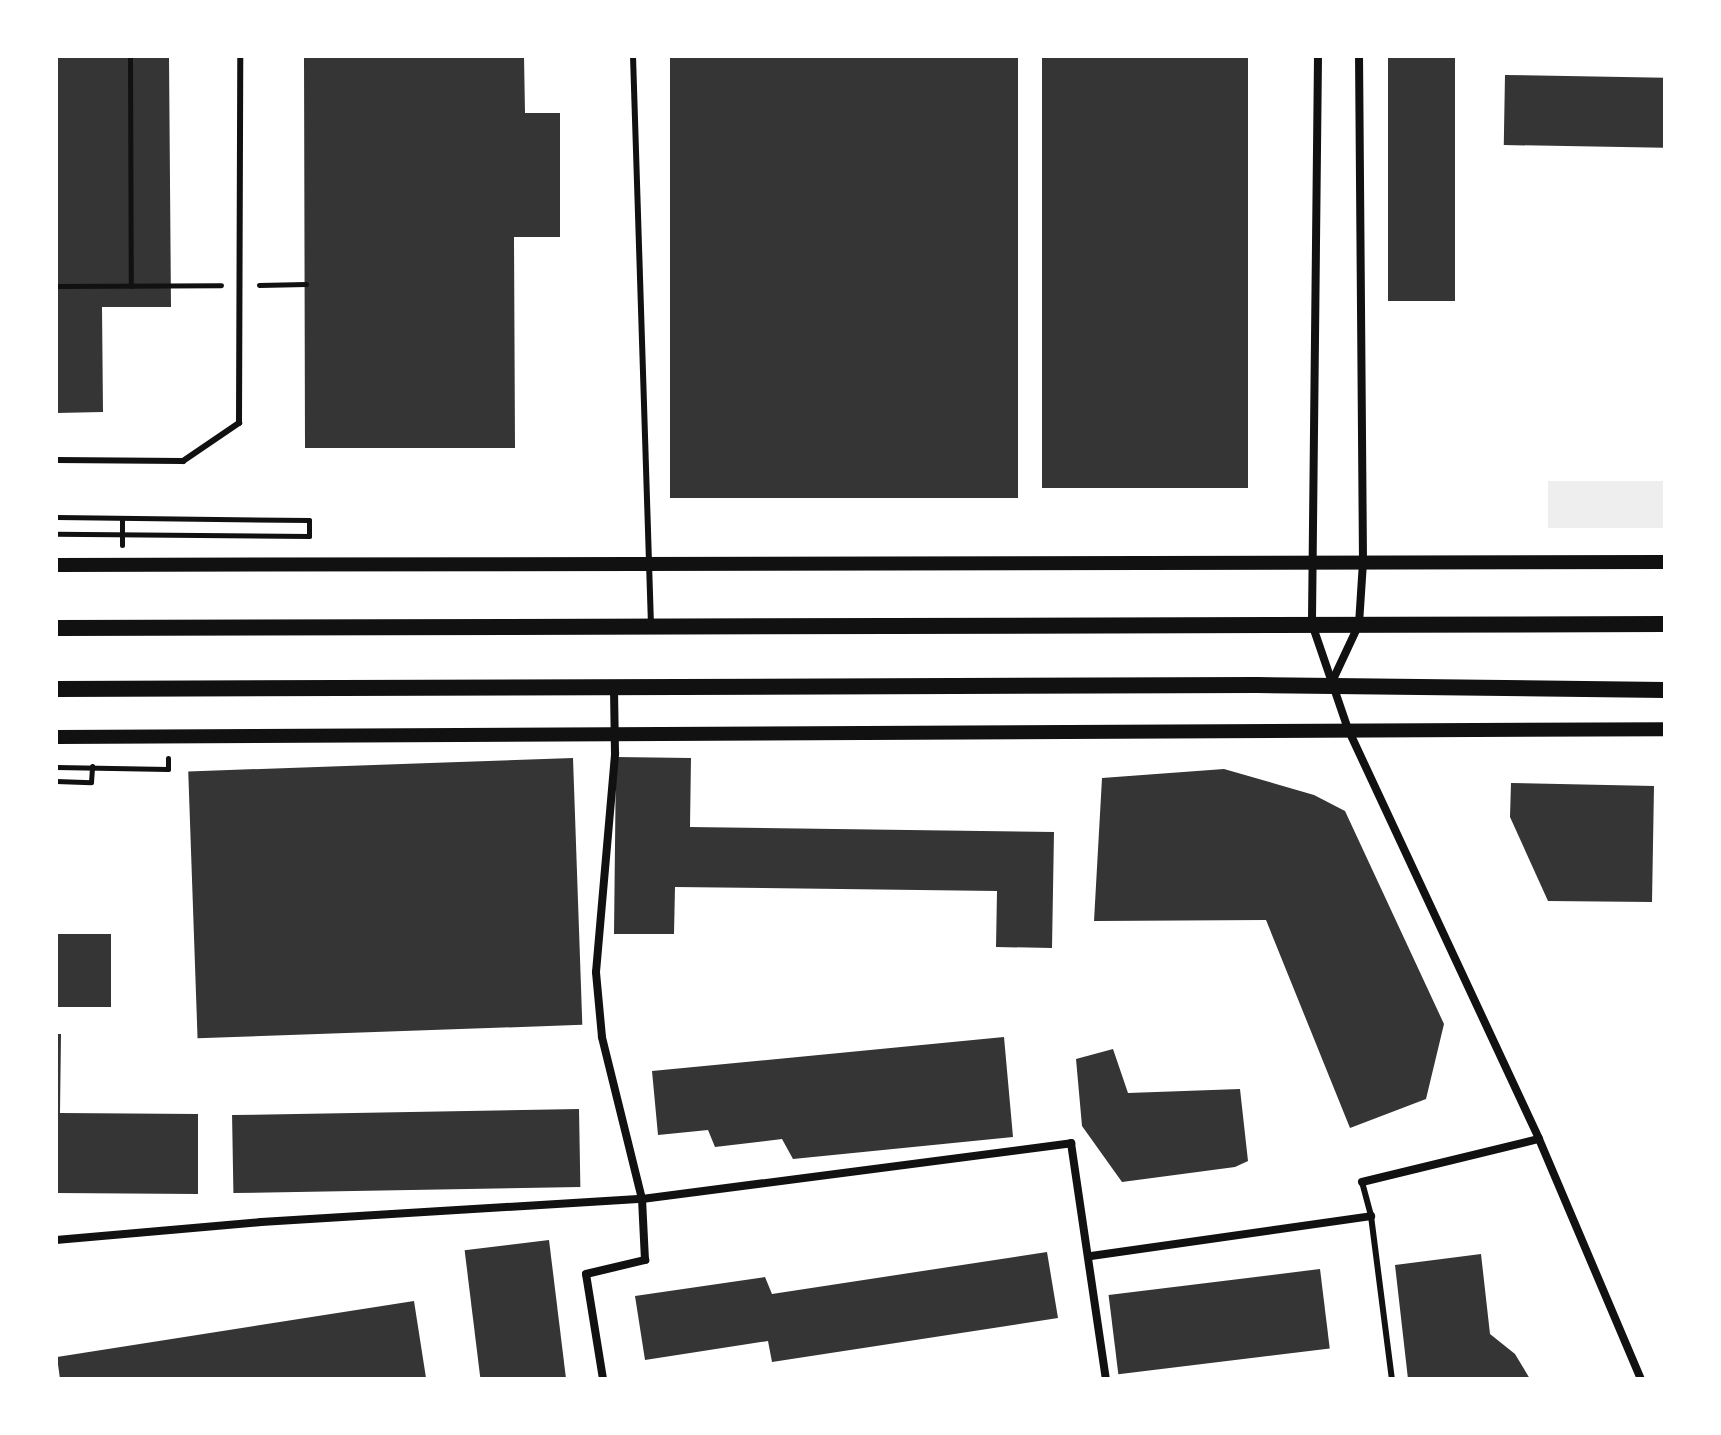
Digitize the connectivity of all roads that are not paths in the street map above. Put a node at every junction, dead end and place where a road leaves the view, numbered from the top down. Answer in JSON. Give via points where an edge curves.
{"nodes":[{"id":1,"x":240,"y":56,"type":"edge"},
{"id":2,"x":633,"y":56,"type":"edge"},
{"id":3,"x":1318,"y":56,"type":"edge"},
{"id":4,"x":1359,"y":56,"type":"edge"},
{"id":5,"x":56,"y":460,"type":"edge"},
{"id":6,"x":1310,"y":562,"type":"junction"},
{"id":7,"x":1363,"y":562,"type":"junction"},
{"id":8,"x":1665,"y":562,"type":"edge"},
{"id":9,"x":650,"y":564,"type":"junction"},
{"id":10,"x":56,"y":565,"type":"edge"},
{"id":11,"x":1312,"y":624,"type":"junction"},
{"id":12,"x":1359,"y":624,"type":"junction"},
{"id":13,"x":1665,"y":624,"type":"edge"},
{"id":14,"x":651,"y":625,"type":"junction"},
{"id":15,"x":56,"y":628,"type":"edge"},
{"id":16,"x":1330,"y":687,"type":"junction"},
{"id":17,"x":56,"y":689,"type":"edge"},
{"id":18,"x":614,"y":690,"type":"junction"},
{"id":19,"x":1665,"y":690,"type":"edge"},
{"id":20,"x":1348,"y":729,"type":"junction"},
{"id":21,"x":1665,"y":729,"type":"edge"},
{"id":22,"x":615,"y":735,"type":"junction"},
{"id":23,"x":56,"y":737,"type":"edge"},
{"id":24,"x":1539,"y":1139,"type":"junction"},
{"id":25,"x":1362,"y":1182,"type":"joint"},
{"id":26,"x":642,"y":1199,"type":"junction"},
{"id":27,"x":1371,"y":1216,"type":"junction"},
{"id":28,"x":56,"y":1240,"type":"edge"},
{"id":29,"x":1091,"y":1256,"type":"junction"},
{"id":30,"x":603,"y":1379,"type":"edge"},
{"id":31,"x":1106,"y":1379,"type":"edge"},
{"id":32,"x":1392,"y":1379,"type":"edge"},
{"id":33,"x":1641,"y":1379,"type":"edge"}],
"edges":[{"from":1,"to":5,"type":"lane","via":[[239,423],[183,461]]},
{"from":2,"to":9,"type":"lane"},
{"from":3,"to":6,"type":"street"},
{"from":4,"to":7,"type":"street"},
{"from":6,"to":7,"type":"street"},
{"from":6,"to":9,"type":"street"},
{"from":6,"to":11,"type":"street"},
{"from":7,"to":8,"type":"street"},
{"from":7,"to":12,"type":"street"},
{"from":9,"to":10,"type":"street"},
{"from":9,"to":14,"type":"lane"},
{"from":11,"to":12,"type":"main road"},
{"from":11,"to":14,"type":"main road"},
{"from":11,"to":16,"type":"street"},
{"from":12,"to":13,"type":"main road"},
{"from":12,"to":16,"type":"street"},
{"from":14,"to":15,"type":"main road"},
{"from":16,"to":18,"type":"main road"},
{"from":16,"to":19,"type":"main road"},
{"from":16,"to":20,"type":"street"},
{"from":17,"to":18,"type":"main road"},
{"from":18,"to":22,"type":"street"},
{"from":20,"to":21,"type":"street"},
{"from":20,"to":22,"type":"street"},
{"from":20,"to":24,"type":"street"},
{"from":22,"to":23,"type":"street"},
{"from":22,"to":26,"type":"street","via":[[596,972],[602,1037]]},
{"from":24,"to":25,"type":"street"},
{"from":24,"to":33,"type":"street"},
{"from":25,"to":27,"type":"lane"},
{"from":26,"to":28,"type":"street"},
{"from":26,"to":29,"type":"street","via":[[1071,1143]]},
{"from":26,"to":30,"type":"street","via":[[645,1260],[586,1274]]},
{"from":27,"to":29,"type":"street"},
{"from":27,"to":32,"type":"lane"},
{"from":29,"to":31,"type":"street"}]}
